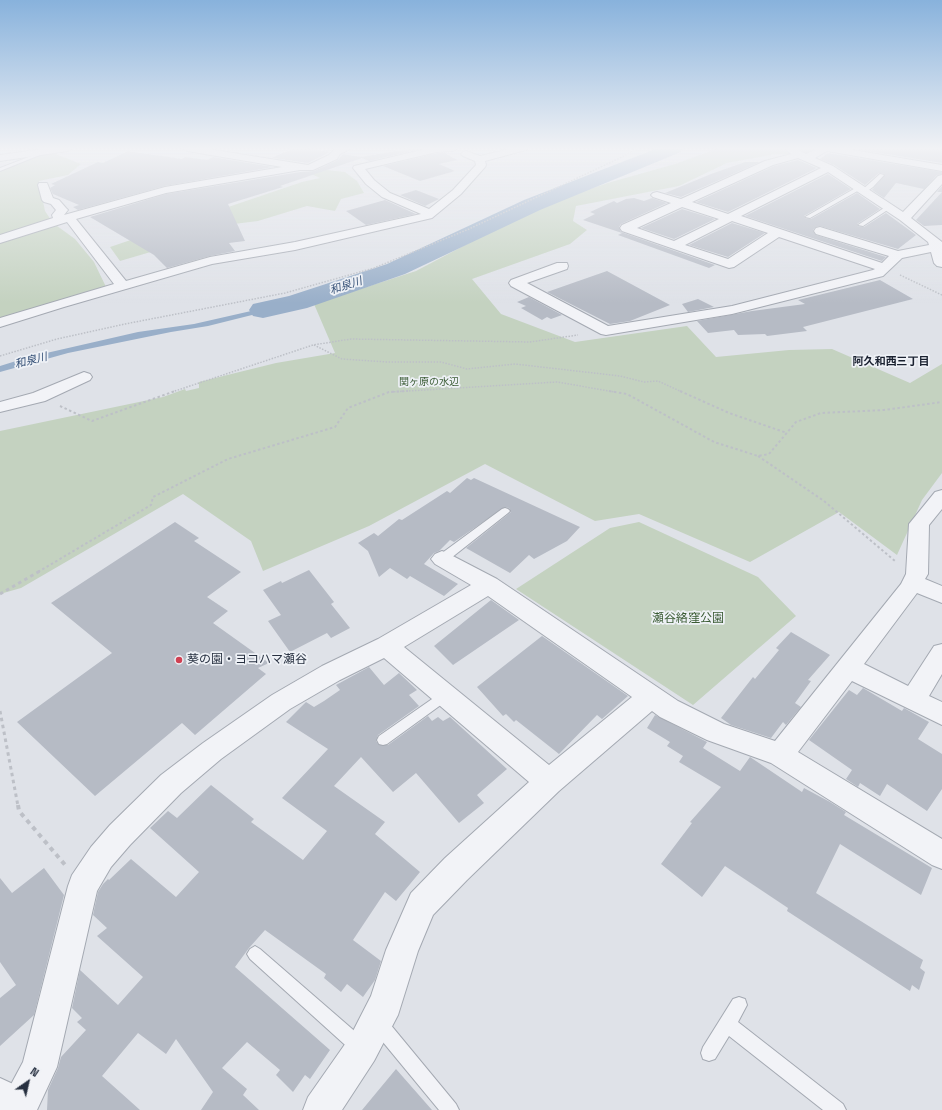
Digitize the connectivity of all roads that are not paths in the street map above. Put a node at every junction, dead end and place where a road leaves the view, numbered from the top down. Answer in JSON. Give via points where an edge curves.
{"nodes":[{"id":1,"x":48,"y":200,"type":"edge"},
{"id":2,"x":124,"y":200,"type":"edge"},
{"id":3,"x":397,"y":200,"type":"edge"},
{"id":4,"x":447,"y":200,"type":"edge"},
{"id":5,"x":671,"y":200,"type":"edge"},
{"id":6,"x":687,"y":200,"type":"edge"},
{"id":7,"x":766,"y":200,"type":"edge"},
{"id":8,"x":845,"y":200,"type":"edge"},
{"id":9,"x":876,"y":200,"type":"edge"},
{"id":10,"x":921,"y":200,"type":"edge"},
{"id":11,"x":680,"y":203,"type":"junction"},
{"id":12,"x":887,"y":208,"type":"junction"},
{"id":13,"x":430,"y":214,"type":"junction"},
{"id":14,"x":65,"y":218,"type":"junction"},
{"id":15,"x":730,"y":218,"type":"junction"},
{"id":16,"x":904,"y":218,"type":"junction"},
{"id":17,"x":861,"y":225,"type":"dead end"},
{"id":18,"x":803,"y":228,"type":"junction"},
{"id":19,"x":778,"y":232,"type":"junction"},
{"id":20,"x":0,"y":239,"type":"edge"},
{"id":21,"x":675,"y":245,"type":"junction"},
{"id":22,"x":939,"y":246,"type":"edge"},
{"id":23,"x":898,"y":255,"type":"junction"},
{"id":24,"x":942,"y":263,"type":"edge"},
{"id":25,"x":562,"y":266,"type":"dead end"},
{"id":26,"x":885,"y":268,"type":"junction"},
{"id":27,"x":123,"y":286,"type":"junction"},
{"id":28,"x":0,"y":323,"type":"edge"},
{"id":29,"x":84,"y":377,"type":"dead end"},
{"id":30,"x":0,"y":407,"type":"edge"},
{"id":31,"x":942,"y":496,"type":"edge"},
{"id":32,"x":505,"y":511,"type":"dead end"},
{"id":33,"x":442,"y":559,"type":"joint"},
{"id":34,"x":914,"y":580,"type":"junction"},
{"id":35,"x":489,"y":585,"type":"junction"},
{"id":36,"x":942,"y":595,"type":"edge"},
{"id":37,"x":386,"y":646,"type":"junction"},
{"id":38,"x":942,"y":653,"type":"edge"},
{"id":39,"x":847,"y":667,"type":"junction"},
{"id":40,"x":444,"y":695,"type":"junction"},
{"id":41,"x":650,"y":697,"type":"junction"},
{"id":42,"x":913,"y":700,"type":"junction"},
{"id":43,"x":942,"y":714,"type":"edge"},
{"id":44,"x":383,"y":740,"type":"dead end"},
{"id":45,"x":780,"y":755,"type":"junction"},
{"id":46,"x":549,"y":782,"type":"junction"},
{"id":47,"x":942,"y":856,"type":"edge"},
{"id":48,"x":255,"y":954,"type":"dead end"},
{"id":49,"x":739,"y":1005,"type":"dead end"},
{"id":50,"x":377,"y":1021,"type":"junction"},
{"id":51,"x":727,"y":1024,"type":"junction"},
{"id":52,"x":362,"y":1049,"type":"junction"},
{"id":53,"x":709,"y":1053,"type":"dead end"},
{"id":54,"x":4,"y":1103,"type":"edge"},
{"id":55,"x":321,"y":1110,"type":"edge"},
{"id":56,"x":450,"y":1110,"type":"edge"},
{"id":57,"x":837,"y":1110,"type":"edge"}],
"edges":[{"from":1,"to":14,"type":"street","via":[[55,202],[62,210],[58,215]]},
{"from":2,"to":14,"type":"street"},
{"from":3,"to":13,"type":"street"},
{"from":4,"to":13,"type":"street"},
{"from":5,"to":11,"type":"street"},
{"from":6,"to":11,"type":"street"},
{"from":7,"to":15,"type":"street"},
{"from":8,"to":18,"type":"lane"},
{"from":9,"to":12,"type":"street"},
{"from":10,"to":16,"type":"street"},
{"from":11,"to":15,"type":"street"},
{"from":11,"to":21,"type":"street","via":[[626,228]]},
{"from":12,"to":16,"type":"street"},
{"from":12,"to":17,"type":"lane"},
{"from":13,"to":27,"type":"street","via":[[295,246],[238,255]]},
{"from":14,"to":20,"type":"street"},
{"from":14,"to":27,"type":"street"},
{"from":15,"to":19,"type":"street"},
{"from":15,"to":21,"type":"street"},
{"from":16,"to":22,"type":"street"},
{"from":18,"to":19,"type":"street"},
{"from":18,"to":23,"type":"street"},
{"from":18,"to":26,"type":"street"},
{"from":19,"to":21,"type":"street","via":[[729,264]]},
{"from":22,"to":23,"type":"street"},
{"from":22,"to":24,"type":"street","via":[[939,260]]},
{"from":23,"to":26,"type":"street"},
{"from":25,"to":26,"type":"street","via":[[516,283],[606,331],[732,310],[878,273]]},
{"from":27,"to":28,"type":"street"},
{"from":29,"to":30,"type":"street","via":[[39,397]]},
{"from":31,"to":34,"type":"street","via":[[919,524]]},
{"from":32,"to":33,"type":"lane"},
{"from":33,"to":35,"type":"street"},
{"from":34,"to":36,"type":"street"},
{"from":34,"to":39,"type":"street"},
{"from":35,"to":37,"type":"street"},
{"from":35,"to":41,"type":"street"},
{"from":37,"to":40,"type":"street"},
{"from":37,"to":54,"type":"street","via":[[281,702],[212,751],[171,784],[101,857],[83,886],[39,1067],[21,1103]]},
{"from":38,"to":42,"type":"street"},
{"from":39,"to":42,"type":"street"},
{"from":39,"to":45,"type":"street"},
{"from":40,"to":44,"type":"lane"},
{"from":40,"to":46,"type":"street"},
{"from":41,"to":45,"type":"street","via":[[716,732]]},
{"from":41,"to":46,"type":"street"},
{"from":42,"to":43,"type":"street"},
{"from":45,"to":47,"type":"street"},
{"from":46,"to":50,"type":"street","via":[[422,904],[402,950],[386,1003]]},
{"from":48,"to":52,"type":"lane"},
{"from":49,"to":51,"type":"lane"},
{"from":50,"to":52,"type":"street"},
{"from":50,"to":56,"type":"lane"},
{"from":51,"to":53,"type":"lane"},
{"from":51,"to":57,"type":"lane"},
{"from":52,"to":55,"type":"street"}]}
